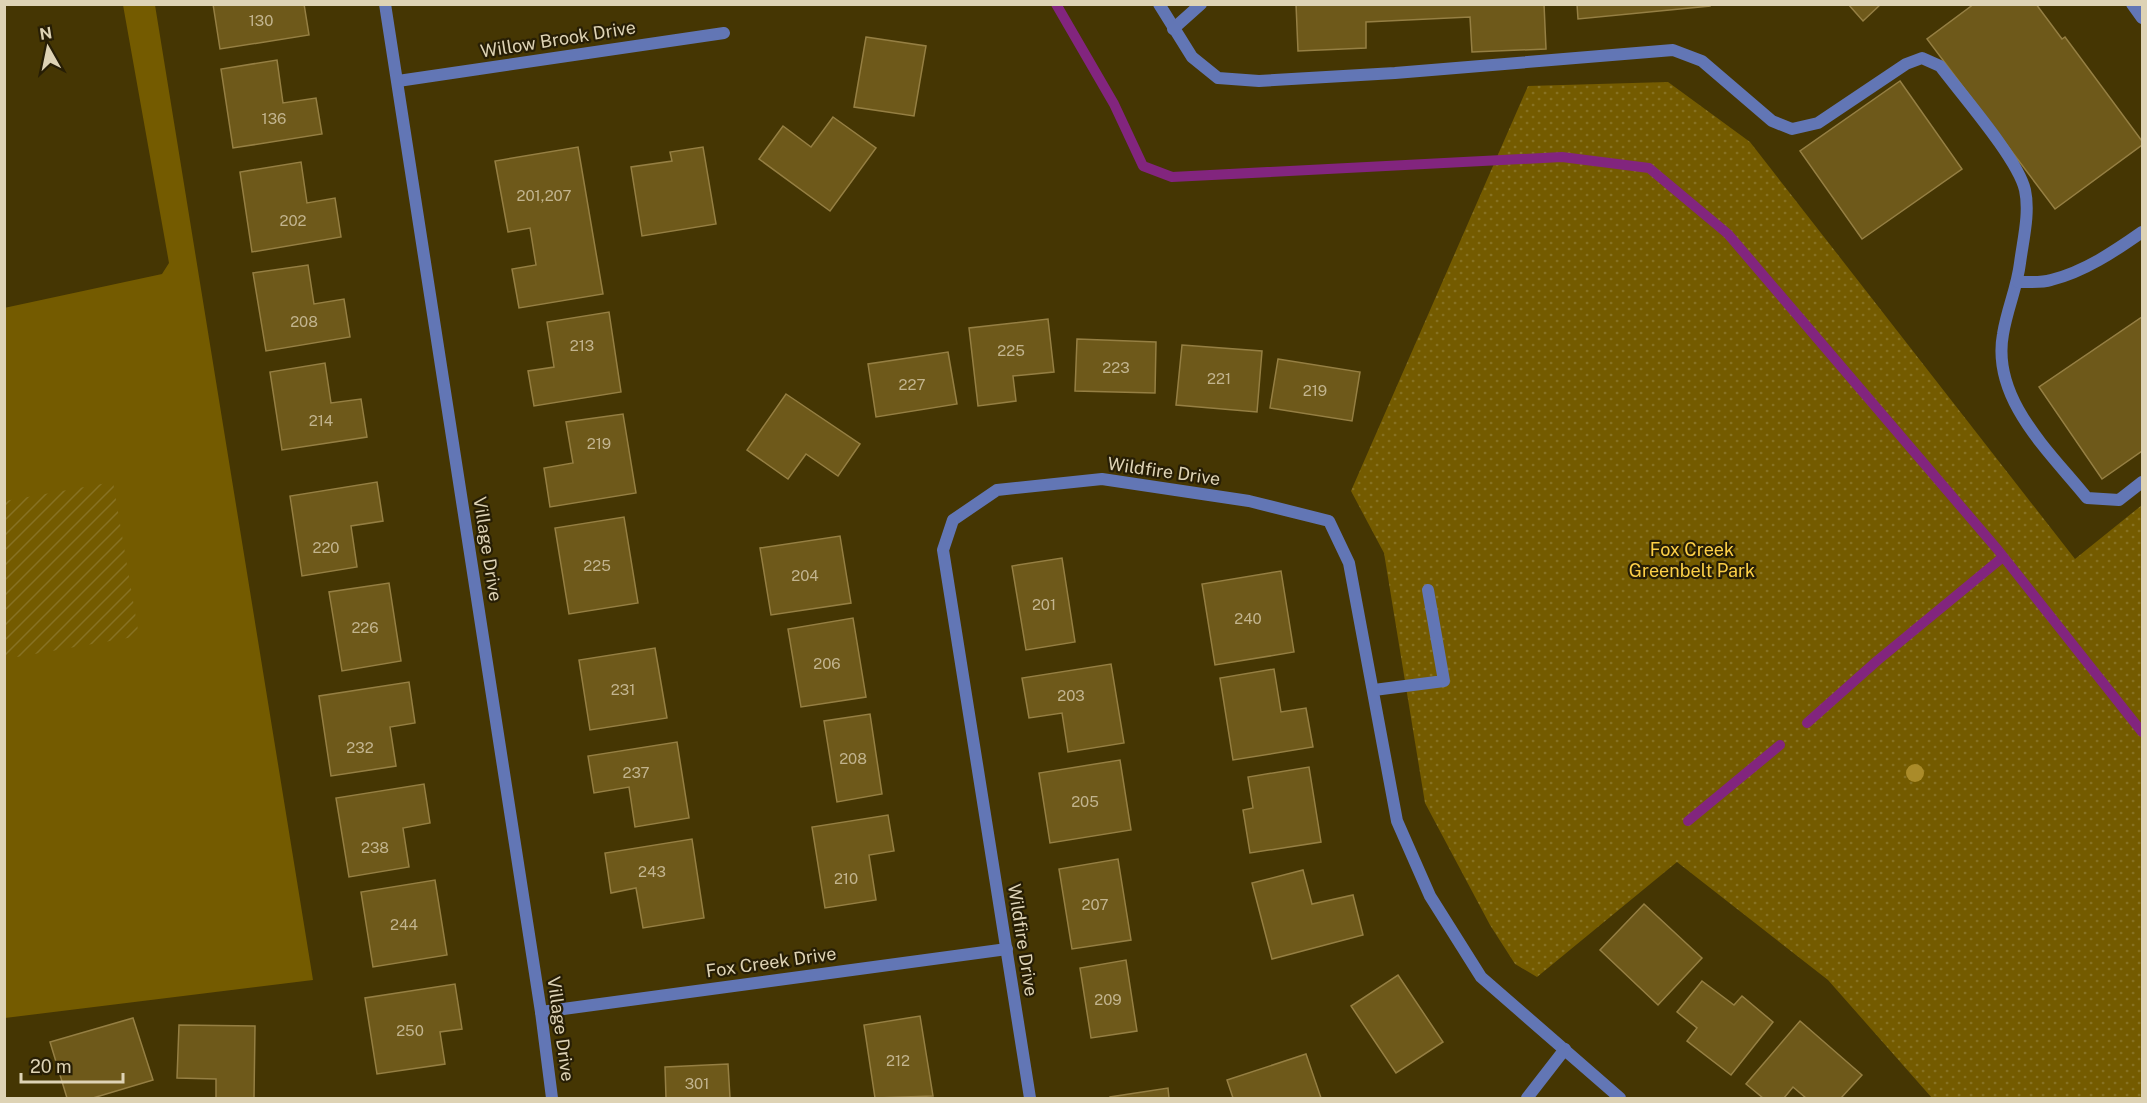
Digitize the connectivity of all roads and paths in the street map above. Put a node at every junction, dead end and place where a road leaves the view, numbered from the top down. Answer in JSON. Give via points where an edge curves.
{"nodes":[{"id":1,"x":385,"y":4,"type":"edge"},
{"id":2,"x":1159,"y":4,"type":"edge"},
{"id":3,"x":1201,"y":4,"type":"edge"},
{"id":4,"x":2132,"y":4,"type":"edge"},
{"id":5,"x":2142,"y":18,"type":"edge"},
{"id":6,"x":1173,"y":29,"type":"junction"},
{"id":7,"x":724,"y":33,"type":"dead end"},
{"id":8,"x":398,"y":81,"type":"junction"},
{"id":9,"x":2142,"y":232,"type":"edge"},
{"id":10,"x":2018,"y":282,"type":"junction"},
{"id":11,"x":2142,"y":482,"type":"edge"},
{"id":12,"x":1428,"y":590,"type":"dead end"},
{"id":13,"x":1374,"y":690,"type":"junction"},
{"id":14,"x":1007,"y":949,"type":"junction"},
{"id":15,"x":541,"y":1012,"type":"junction"},
{"id":16,"x":1565,"y":1049,"type":"junction"},
{"id":17,"x":552,"y":1098,"type":"edge"},
{"id":18,"x":1030,"y":1098,"type":"edge"},
{"id":19,"x":1527,"y":1098,"type":"edge"},
{"id":20,"x":1620,"y":1098,"type":"edge"}],
"edges":[{"from":1,"to":8,"type":"street","name":"Village Drive"},
{"from":2,"to":6,"type":"street"},
{"from":3,"to":6,"type":"street"},
{"from":4,"to":5,"type":"street"},
{"from":6,"to":10,"type":"street","via":[[1192,57],[1218,78],[1259,81],[1673,50],[1701,60],[1772,121],[1792,129],[1818,123],[1906,64],[1922,58],[1940,66],[2017,169],[2025,190],[2026,210]]},
{"from":7,"to":8,"type":"street","name":"Willow Brook Drive"},
{"from":8,"to":15,"type":"street","name":"Village Drive"},
{"from":9,"to":10,"type":"street","via":[[2079,270],[2050,281]]},
{"from":10,"to":11,"type":"street","via":[[2002,335],[2002,369],[2021,417],[2087,498],[2119,500]]},
{"from":12,"to":13,"type":"street","via":[[1444,681]]},
{"from":13,"to":14,"type":"street","name":"Wildfire Drive","via":[[1349,563],[1329,521],[1249,501],[1102,479],[997,490],[953,520],[944,550]]},
{"from":13,"to":16,"type":"street","name":"Wildfire Drive","via":[[1397,821],[1430,896],[1481,977]]},
{"from":14,"to":15,"type":"street","name":"Fox Creek Drive"},
{"from":14,"to":18,"type":"street","name":"Wildfire Drive"},
{"from":15,"to":17,"type":"street","name":"Village Drive"},
{"from":16,"to":19,"type":"street"},
{"from":16,"to":20,"type":"street","name":"Wildfire Drive"}]}
